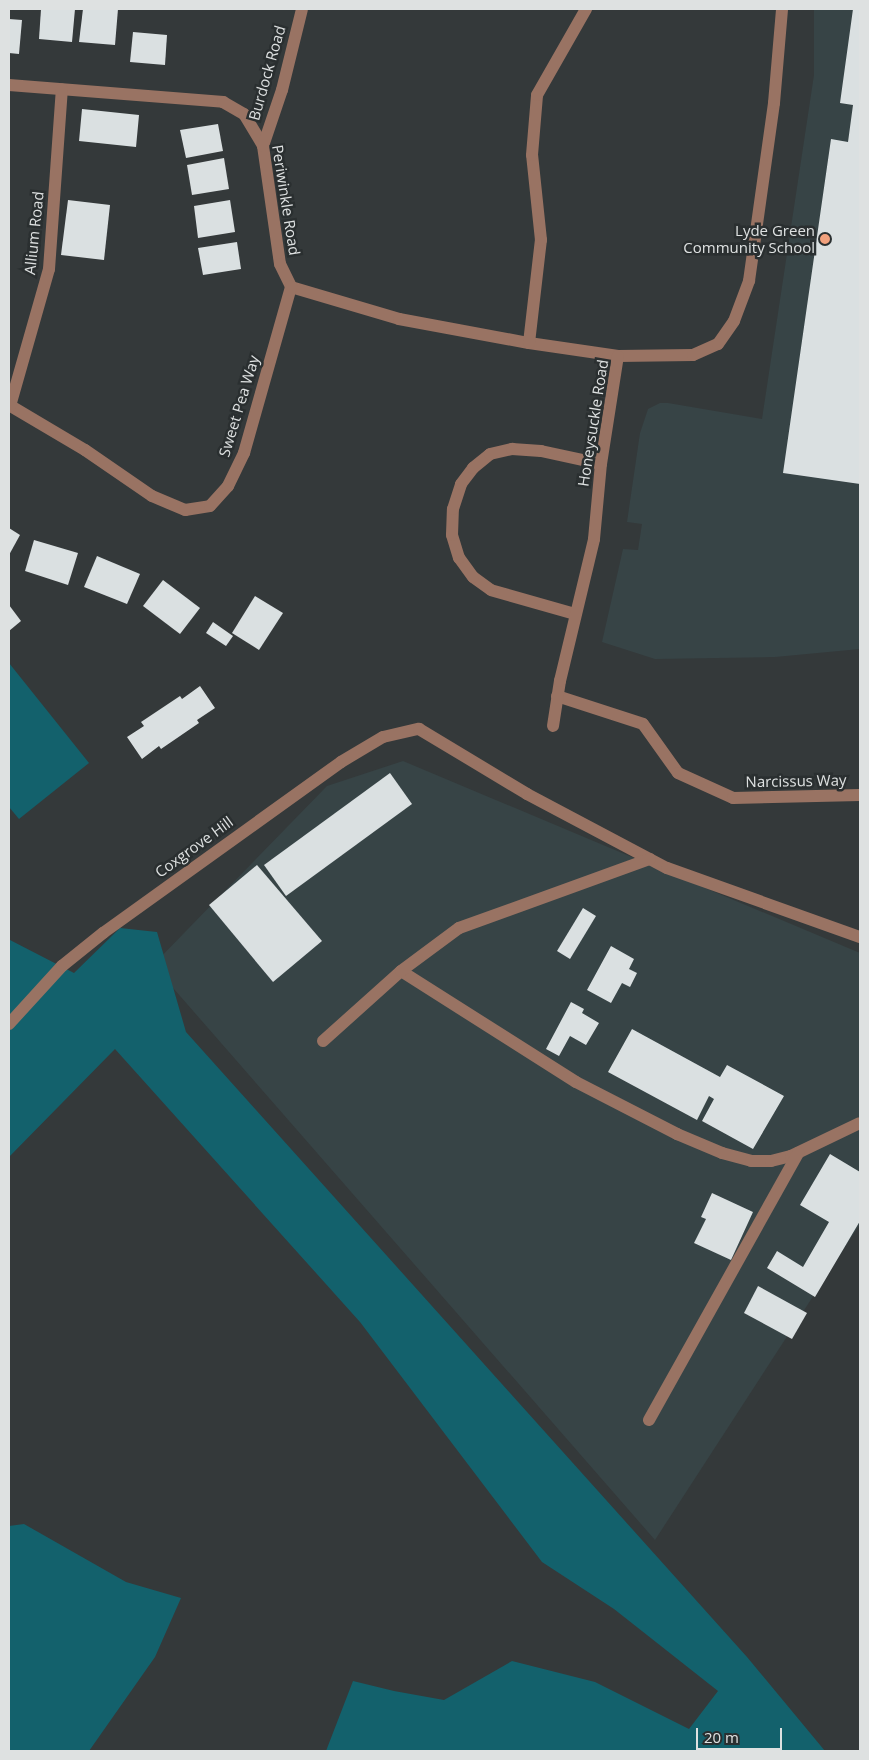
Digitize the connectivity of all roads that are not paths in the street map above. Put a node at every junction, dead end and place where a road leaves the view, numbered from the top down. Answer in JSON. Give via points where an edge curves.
{"nodes":[{"id":1,"x":302,"y":9,"type":"edge"},
{"id":2,"x":586,"y":9,"type":"edge"},
{"id":3,"x":782,"y":9,"type":"edge"},
{"id":4,"x":9,"y":85,"type":"edge"},
{"id":5,"x":62,"y":90,"type":"junction"},
{"id":6,"x":263,"y":146,"type":"junction"},
{"id":7,"x":292,"y":287,"type":"junction"},
{"id":8,"x":529,"y":343,"type":"junction"},
{"id":9,"x":618,"y":356,"type":"junction"},
{"id":10,"x":10,"y":406,"type":"edge"},
{"id":11,"x":601,"y":464,"type":"junction"},
{"id":12,"x":576,"y":614,"type":"junction"},
{"id":13,"x":557,"y":696,"type":"junction"},
{"id":14,"x":553,"y":726,"type":"dead end"},
{"id":15,"x":860,"y":795,"type":"edge"},
{"id":16,"x":650,"y":859,"type":"junction"},
{"id":17,"x":860,"y":937,"type":"edge"},
{"id":18,"x":401,"y":971,"type":"junction"},
{"id":19,"x":9,"y":1024,"type":"edge"},
{"id":20,"x":324,"y":1041,"type":"dead end"},
{"id":21,"x":860,"y":1123,"type":"edge"},
{"id":22,"x":798,"y":1153,"type":"junction"},
{"id":23,"x":649,"y":1420,"type":"dead end"}],
"edges":[{"from":1,"to":6,"type":"street","name":"Burdock Road","via":[[282,90]]},
{"from":2,"to":8,"type":"street","via":[[537,95],[532,155],[541,240]]},
{"from":3,"to":9,"type":"street","name":"Honeysuckle Road","via":[[774,103],[749,281],[734,320],[718,344],[693,355]]},
{"from":4,"to":5,"type":"street","name":"Periwinkle Road"},
{"from":5,"to":6,"type":"street","name":"Periwinkle Road","via":[[223,102],[244,114]]},
{"from":5,"to":10,"type":"street","name":"Allium Road","via":[[49,270]]},
{"from":6,"to":7,"type":"street","name":"Periwinkle Road","via":[[280,264]]},
{"from":7,"to":8,"type":"street","via":[[399,319]]},
{"from":7,"to":10,"type":"street","name":"Sweet Pea Way","via":[[244,453],[228,486],[210,506],[185,510],[152,496]]},
{"from":8,"to":9,"type":"street"},
{"from":9,"to":11,"type":"street","name":"Honeysuckle Road"},
{"from":11,"to":12,"type":"street","name":"Honeysuckle Road","via":[[594,539]]},
{"from":11,"to":12,"type":"street","via":[[541,451],[512,449],[490,454],[461,484],[453,510],[452,535],[459,558],[472,577],[491,590]]},
{"from":12,"to":13,"type":"street","name":"Honeysuckle Road"},
{"from":13,"to":14,"type":"street","name":"Honeysuckle Road"},
{"from":13,"to":15,"type":"street","name":"Narcissus Way","via":[[643,724],[678,773],[733,798]]},
{"from":16,"to":17,"type":"street","via":[[667,868]]},
{"from":16,"to":18,"type":"street","via":[[459,928]]},
{"from":16,"to":19,"type":"street","name":"Coxgrove Hill","via":[[527,794],[419,729],[383,737],[341,762],[103,933],[62,966]]},
{"from":18,"to":20,"type":"street"},
{"from":18,"to":22,"type":"street","via":[[576,1082],[677,1134],[751,1161],[771,1161]]},
{"from":21,"to":22,"type":"street"},
{"from":22,"to":23,"type":"street"}]}
